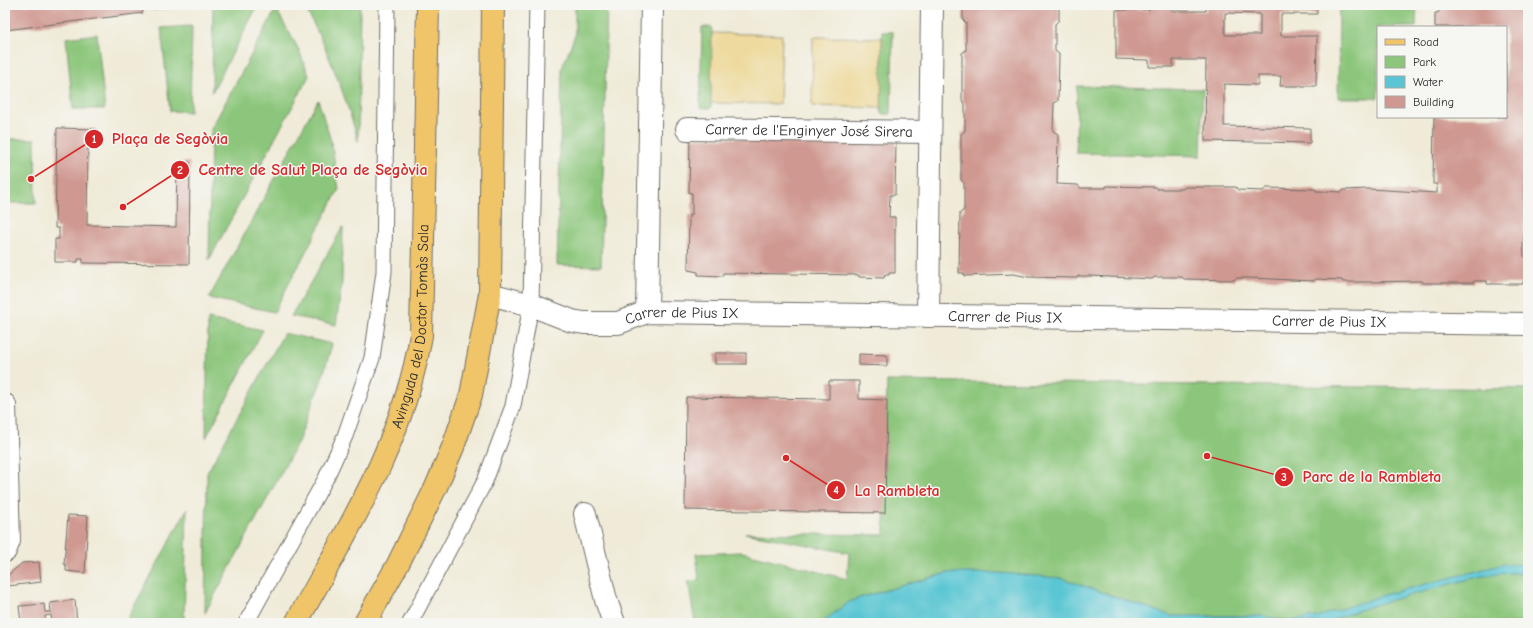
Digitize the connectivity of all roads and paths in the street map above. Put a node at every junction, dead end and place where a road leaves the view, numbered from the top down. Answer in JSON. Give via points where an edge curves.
{"nodes":[{"id":1,"x":387,"y":5,"type":"edge"},
{"id":2,"x":428,"y":5,"type":"edge"},
{"id":3,"x":493,"y":5,"type":"edge"},
{"id":4,"x":537,"y":5,"type":"edge"},
{"id":5,"x":652,"y":5,"type":"edge"},
{"id":6,"x":932,"y":5,"type":"edge"},
{"id":7,"x":687,"y":129,"type":"dead end"},
{"id":8,"x":930,"y":132,"type":"junction"},
{"id":9,"x":490,"y":294,"type":"junction"},
{"id":10,"x":531,"y":305,"type":"junction"},
{"id":11,"x":647,"y":312,"type":"junction"},
{"id":12,"x":928,"y":316,"type":"junction"},
{"id":13,"x":1528,"y":324,"type":"edge"},
{"id":14,"x":5,"y":405,"type":"edge"},
{"id":15,"x":585,"y":514,"type":"dead end"},
{"id":16,"x":5,"y":551,"type":"edge"},
{"id":17,"x":246,"y":623,"type":"edge"},
{"id":18,"x":296,"y":623,"type":"edge"},
{"id":19,"x":365,"y":623,"type":"edge"},
{"id":20,"x":410,"y":623,"type":"edge"},
{"id":21,"x":614,"y":623,"type":"edge"}],
"edges":[{"from":1,"to":17,"type":"lane","via":[[384,272],[372,358],[345,436],[326,478]]},
{"from":2,"to":18,"type":"main road","name":"Avinguda del Doctor Tomàs Sala","via":[[421,335],[418,356],[403,410],[382,463]]},
{"from":3,"to":9,"type":"main road"},
{"from":4,"to":10,"type":"lane"},
{"from":5,"to":11,"type":"street"},
{"from":6,"to":8,"type":"street","name":"Carrer de l'Enginyer José Sirera"},
{"from":7,"to":8,"type":"street","name":"Carrer de l'Enginyer José Sirera"},
{"from":8,"to":12,"type":"street","name":"Carrer de l'Enginyer José Sirera"},
{"from":9,"to":10,"type":"street","name":"Carrer de Pius IX"},
{"from":9,"to":19,"type":"main road","via":[[471,395],[453,447],[420,520]]},
{"from":10,"to":11,"type":"street","name":"Carrer de Pius IX","via":[[572,321],[592,324],[618,323]]},
{"from":10,"to":20,"type":"lane","via":[[509,418],[485,481]]},
{"from":11,"to":12,"type":"street","name":"Carrer de Pius IX"},
{"from":12,"to":13,"type":"street","name":"Carrer de Pius IX"},
{"from":14,"to":16,"type":"street","via":[[9,541]]},
{"from":15,"to":21,"type":"street"}]}
